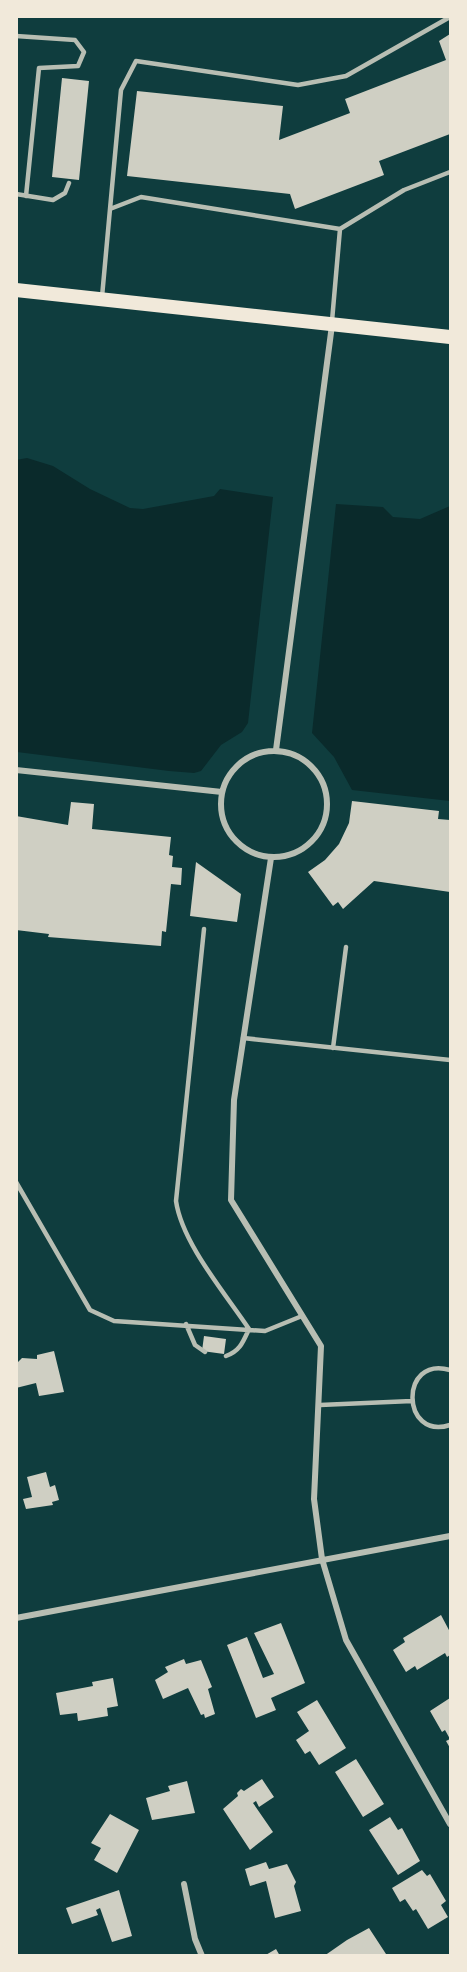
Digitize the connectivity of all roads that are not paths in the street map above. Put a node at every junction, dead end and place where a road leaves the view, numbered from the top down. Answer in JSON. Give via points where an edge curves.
{"nodes":[{"id":1,"x":450,"y":17,"type":"edge"},
{"id":2,"x":16,"y":36,"type":"edge"},
{"id":3,"x":450,"y":172,"type":"edge"},
{"id":4,"x":69,"y":183,"type":"dead end"},
{"id":5,"x":16,"y":194,"type":"edge"},
{"id":6,"x":26,"y":196,"type":"junction"},
{"id":7,"x":110,"y":208,"type":"junction"},
{"id":8,"x":340,"y":229,"type":"junction"},
{"id":9,"x":16,"y":291,"type":"edge"},
{"id":10,"x":101,"y":300,"type":"junction"},
{"id":11,"x":332,"y":324,"type":"junction"},
{"id":12,"x":450,"y":337,"type":"edge"},
{"id":13,"x":276,"y":750,"type":"junction"},
{"id":14,"x":16,"y":771,"type":"edge"},
{"id":15,"x":222,"y":792,"type":"junction"},
{"id":16,"x":271,"y":858,"type":"junction"},
{"id":17,"x":204,"y":929,"type":"dead end"},
{"id":18,"x":346,"y":947,"type":"dead end"},
{"id":19,"x":243,"y":1038,"type":"junction"},
{"id":20,"x":333,"y":1048,"type":"junction"},
{"id":21,"x":450,"y":1060,"type":"edge"},
{"id":22,"x":16,"y":1182,"type":"edge"},
{"id":23,"x":302,"y":1316,"type":"junction"},
{"id":24,"x":186,"y":1324,"type":"junction"},
{"id":25,"x":249,"y":1329,"type":"junction"},
{"id":26,"x":205,"y":1352,"type":"dead end"},
{"id":27,"x":226,"y":1356,"type":"dead end"},
{"id":28,"x":450,"y":1370,"type":"edge"},
{"id":29,"x":412,"y":1401,"type":"junction"},
{"id":30,"x":320,"y":1406,"type":"junction"},
{"id":31,"x":450,"y":1425,"type":"edge"},
{"id":32,"x":450,"y":1536,"type":"edge"},
{"id":33,"x":322,"y":1559,"type":"junction"},
{"id":34,"x":16,"y":1618,"type":"edge"},
{"id":35,"x":450,"y":1824,"type":"edge"},
{"id":36,"x":184,"y":1884,"type":"dead end"},
{"id":37,"x":202,"y":1956,"type":"edge"}],
"edges":[{"from":1,"to":7,"type":"lane","via":[[346,76],[298,85],[136,61],[121,90]]},
{"from":2,"to":6,"type":"lane","via":[[75,40],[84,52],[78,66],[39,68]]},
{"from":3,"to":8,"type":"lane","via":[[404,190]]},
{"from":4,"to":6,"type":"lane","via":[[65,193],[53,200]]},
{"from":5,"to":6,"type":"lane"},
{"from":7,"to":8,"type":"lane","via":[[141,197]]},
{"from":7,"to":10,"type":"lane"},
{"from":8,"to":11,"type":"lane"},
{"from":9,"to":10,"type":"main road"},
{"from":10,"to":11,"type":"main road"},
{"from":11,"to":12,"type":"main road"},
{"from":11,"to":13,"type":"street"},
{"from":13,"to":15,"type":"street","via":[[242,761],[229,775]]},
{"from":13,"to":16,"type":"street","via":[[293,754],[313,768],[326,790],[328,807],[316,838],[288,856]]},
{"from":14,"to":15,"type":"street"},
{"from":15,"to":16,"type":"street","via":[[221,810],[238,843]]},
{"from":16,"to":19,"type":"street"},
{"from":17,"to":25,"type":"lane","via":[[176,1201],[187,1233]]},
{"from":18,"to":20,"type":"lane"},
{"from":19,"to":20,"type":"lane"},
{"from":19,"to":23,"type":"street","via":[[234,1100],[231,1200]]},
{"from":20,"to":21,"type":"lane"},
{"from":22,"to":24,"type":"lane","via":[[90,1310],[114,1321]]},
{"from":23,"to":25,"type":"lane","via":[[265,1330]]},
{"from":23,"to":30,"type":"street","via":[[321,1346]]},
{"from":24,"to":25,"type":"lane"},
{"from":24,"to":26,"type":"lane","via":[[195,1345]]},
{"from":25,"to":27,"type":"lane","via":[[237,1352]]},
{"from":28,"to":29,"type":"lane","via":[[436,1368],[420,1376]]},
{"from":29,"to":30,"type":"lane"},
{"from":29,"to":31,"type":"lane","via":[[414,1410],[427,1424]]},
{"from":30,"to":33,"type":"street","via":[[314,1499]]},
{"from":32,"to":33,"type":"street"},
{"from":33,"to":34,"type":"street"},
{"from":33,"to":35,"type":"street","via":[[346,1640]]},
{"from":36,"to":37,"type":"street"}]}
